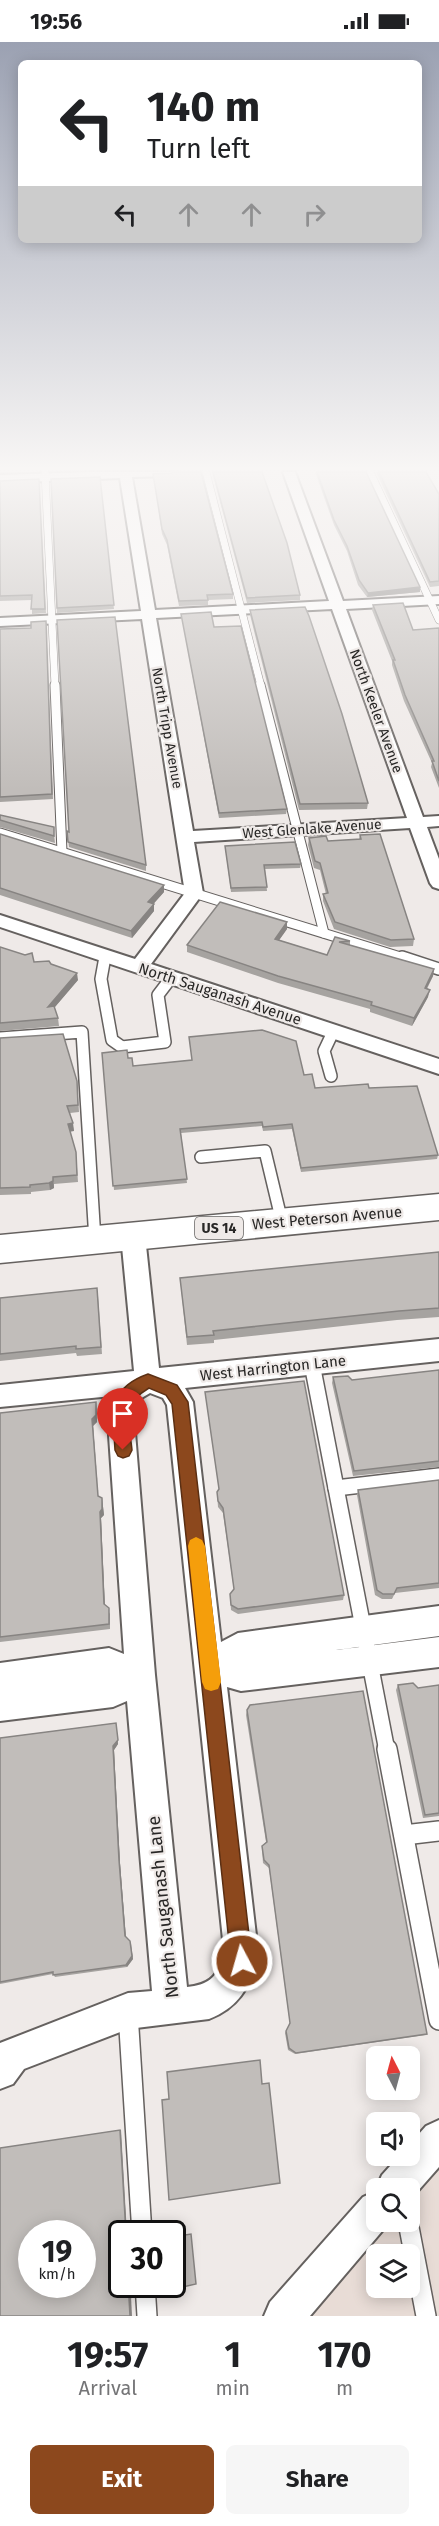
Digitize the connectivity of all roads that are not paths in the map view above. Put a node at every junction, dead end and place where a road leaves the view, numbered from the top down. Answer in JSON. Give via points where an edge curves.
{"nodes":[{"id":1,"x":51,"y":578,"type":"edge"},
{"id":2,"x":142,"y":578,"type":"edge"},
{"id":3,"x":234,"y":578,"type":"edge"},
{"id":4,"x":328,"y":578,"type":"edge"},
{"id":5,"x":424,"y":578,"type":"edge"},
{"id":6,"x":435,"y":600,"type":"edge"},
{"id":7,"x":338,"y":605,"type":"junction"},
{"id":8,"x":242,"y":610,"type":"junction"},
{"id":9,"x":147,"y":615,"type":"junction"},
{"id":10,"x":53,"y":620,"type":"junction"},
{"id":11,"x":439,"y":620,"type":"edge"},
{"id":12,"x":0,"y":622,"type":"edge"},
{"id":13,"x":439,"y":821,"type":"edge"},
{"id":14,"x":417,"y":822,"type":"junction"},
{"id":15,"x":298,"y":830,"type":"junction"},
{"id":16,"x":0,"y":833,"type":"edge"},
{"id":17,"x":186,"y":837,"type":"junction"},
{"id":18,"x":62,"y":852,"type":"junction"},
{"id":19,"x":439,"y":883,"type":"edge"},
{"id":20,"x":194,"y":892,"type":"junction"},
{"id":21,"x":0,"y":921,"type":"edge"},
{"id":22,"x":324,"y":933,"type":"junction"},
{"id":23,"x":105,"y":956,"type":"junction"},
{"id":24,"x":139,"y":967,"type":"junction"},
{"id":25,"x":439,"y":969,"type":"edge"},
{"id":26,"x":171,"y":978,"type":"junction"},
{"id":27,"x":333,"y":1032,"type":"junction"},
{"id":28,"x":0,"y":1038,"type":"edge"},
{"id":29,"x":439,"y":1066,"type":"edge"},
{"id":30,"x":331,"y":1076,"type":"dead end"},
{"id":31,"x":201,"y":1157,"type":"dead end"},
{"id":32,"x":439,"y":1207,"type":"edge"},
{"id":33,"x":282,"y":1222,"type":"junction"},
{"id":34,"x":133,"y":1236,"type":"junction"},
{"id":35,"x":94,"y":1240,"type":"junction"},
{"id":36,"x":0,"y":1249,"type":"edge"},
{"id":37,"x":439,"y":1350,"type":"edge"},
{"id":38,"x":312,"y":1364,"type":"junction"},
{"id":39,"x":148,"y":1381,"type":"junction"},
{"id":40,"x":0,"y":1395,"type":"edge"},
{"id":41,"x":439,"y":1476,"type":"edge"},
{"id":42,"x":336,"y":1488,"type":"junction"},
{"id":43,"x":439,"y":1621,"type":"edge"},
{"id":44,"x":363,"y":1630,"type":"junction"},
{"id":45,"x":439,"y":1652,"type":"edge"},
{"id":46,"x":369,"y":1661,"type":"junction"},
{"id":47,"x":210,"y":1668,"type":"junction"},
{"id":48,"x":140,"y":1675,"type":"junction"},
{"id":49,"x":0,"y":1678,"type":"edge"},
{"id":50,"x":0,"y":1706,"type":"edge"},
{"id":51,"x":439,"y":1831,"type":"edge"},
{"id":52,"x":404,"y":1835,"type":"junction"},
{"id":53,"x":171,"y":2006,"type":"junction"},
{"id":54,"x":128,"y":2011,"type":"junction"},
{"id":55,"x":439,"y":2020,"type":"edge"},
{"id":56,"x":0,"y":2071,"type":"edge"},
{"id":57,"x":439,"y":2139,"type":"edge"},
{"id":58,"x":406,"y":2178,"type":"edge"},
{"id":59,"x":141,"y":2220,"type":"edge"},
{"id":60,"x":366,"y":2224,"type":"edge"},
{"id":61,"x":410,"y":2232,"type":"edge"},
{"id":62,"x":146,"y":2298,"type":"edge"},
{"id":63,"x":147,"y":2316,"type":"edge"},
{"id":64,"x":284,"y":2316,"type":"edge"},
{"id":65,"x":426,"y":2316,"type":"edge"}],
"edges":[{"from":1,"to":10,"type":"lane"},
{"from":2,"to":9,"type":"street","name":"North Tripp Avenue"},
{"from":3,"to":8,"type":"lane"},
{"from":4,"to":7,"type":"street","name":"North Keeler Avenue"},
{"from":5,"to":6,"type":"lane"},
{"from":6,"to":7,"type":"street"},
{"from":6,"to":11,"type":"lane"},
{"from":7,"to":8,"type":"street"},
{"from":7,"to":14,"type":"street","name":"North Keeler Avenue"},
{"from":8,"to":9,"type":"street"},
{"from":8,"to":15,"type":"lane"},
{"from":9,"to":10,"type":"street"},
{"from":9,"to":17,"type":"street","name":"North Tripp Avenue"},
{"from":10,"to":12,"type":"street"},
{"from":10,"to":18,"type":"lane"},
{"from":13,"to":14,"type":"street","name":"West Glenlake Avenue"},
{"from":14,"to":15,"type":"street","name":"West Glenlake Avenue"},
{"from":14,"to":19,"type":"street","name":"North Keeler Avenue"},
{"from":15,"to":17,"type":"street","name":"West Glenlake Avenue"},
{"from":15,"to":22,"type":"lane"},
{"from":16,"to":18,"type":"lane"},
{"from":17,"to":20,"type":"street","name":"North Tripp Avenue"},
{"from":18,"to":20,"type":"lane"},
{"from":20,"to":22,"type":"lane"},
{"from":20,"to":24,"type":"street"},
{"from":21,"to":23,"type":"street","name":"North Sauganash Avenue"},
{"from":22,"to":25,"type":"lane"},
{"from":23,"to":24,"type":"street","name":"North Sauganash Avenue"},
{"from":23,"to":26,"type":"lane","via":[[101,979],[112,1040],[122,1047],[165,1042],[158,995]]},
{"from":24,"to":26,"type":"street","name":"North Sauganash Avenue"},
{"from":26,"to":27,"type":"street","name":"North Sauganash Avenue"},
{"from":27,"to":29,"type":"street","name":"North Sauganash Avenue"},
{"from":27,"to":30,"type":"lane","via":[[324,1052]]},
{"from":28,"to":35,"type":"lane","via":[[82,1032]]},
{"from":31,"to":33,"type":"lane","via":[[265,1151]]},
{"from":32,"to":33,"type":"main road","name":"West Peterson Avenue","number":"US 14"},
{"from":33,"to":34,"type":"main road","name":"West Peterson Avenue","number":"US 14"},
{"from":34,"to":35,"type":"main road","name":"West Peterson Avenue","number":"US 14"},
{"from":34,"to":39,"type":"street"},
{"from":35,"to":36,"type":"main road","name":"West Peterson Avenue","number":"US 14"},
{"from":37,"to":38,"type":"street","name":"West Harrington Lane"},
{"from":38,"to":39,"type":"street","name":"West Harrington Lane"},
{"from":38,"to":42,"type":"lane"},
{"from":39,"to":40,"type":"street","name":"West Harrington Lane"},
{"from":39,"to":47,"type":"street","name":"North Sauganash Lane","via":[[172,1390],[180,1402]]},
{"from":39,"to":48,"type":"street","name":"North Sauganash Lane","via":[[129,1392],[120,1406]]},
{"from":41,"to":42,"type":"lane"},
{"from":42,"to":44,"type":"lane"},
{"from":43,"to":44,"type":"street"},
{"from":44,"to":46,"type":"lane"},
{"from":44,"to":47,"type":"street","via":[[237,1648]]},
{"from":45,"to":46,"type":"street"},
{"from":46,"to":47,"type":"street","via":[[241,1676]]},
{"from":46,"to":52,"type":"lane"},
{"from":47,"to":53,"type":"street","name":"North Sauganash Lane","via":[[242,1961],[230,1985],[209,2002]]},
{"from":48,"to":49,"type":"street","via":[[109,1663]]},
{"from":48,"to":50,"type":"street","via":[[112,1692]]},
{"from":48,"to":53,"type":"street","name":"North Sauganash Lane"},
{"from":51,"to":52,"type":"lane"},
{"from":52,"to":55,"type":"lane"},
{"from":53,"to":54,"type":"street"},
{"from":54,"to":56,"type":"street","via":[[12,2056]]},
{"from":54,"to":59,"type":"lane"},
{"from":57,"to":58,"type":"street"},
{"from":60,"to":64,"type":"street"},
{"from":61,"to":65,"type":"lane"},
{"from":62,"to":63,"type":"lane"}]}
